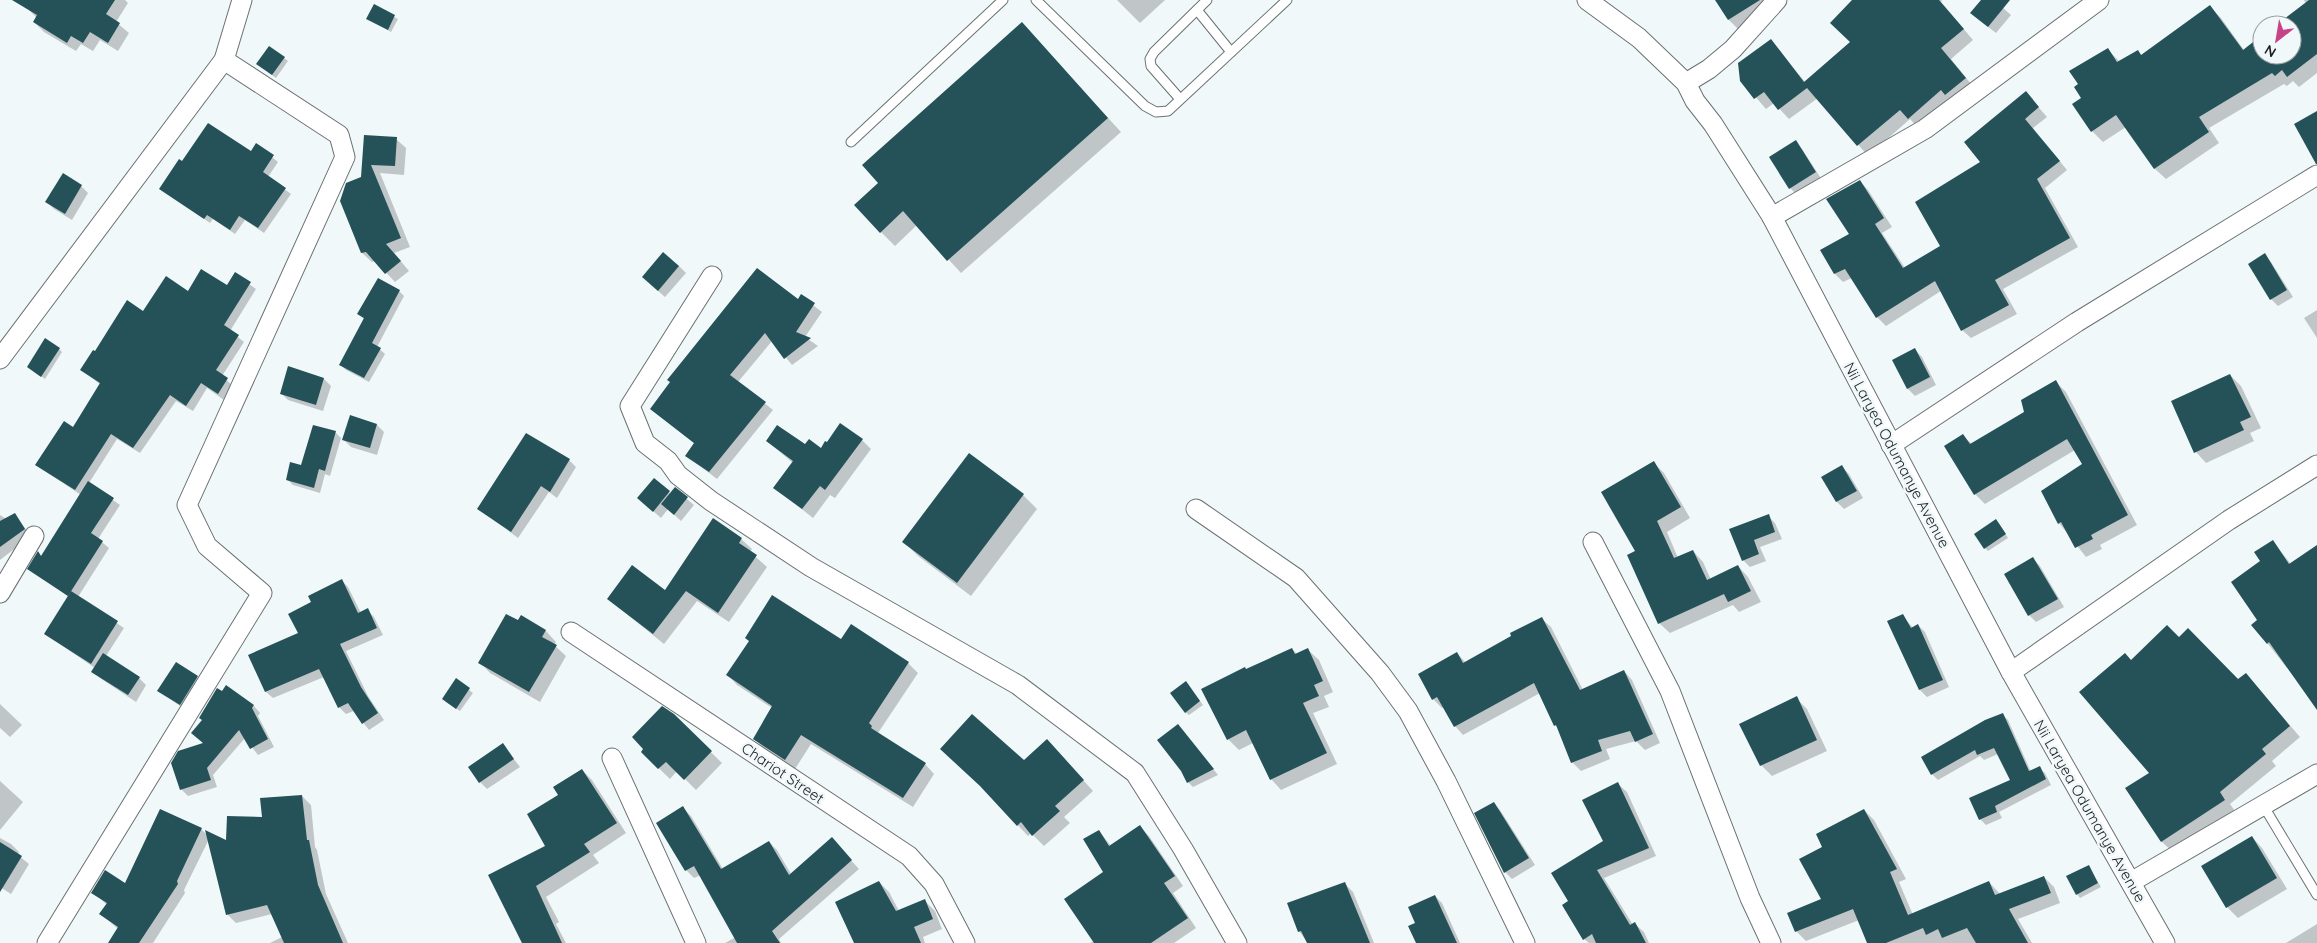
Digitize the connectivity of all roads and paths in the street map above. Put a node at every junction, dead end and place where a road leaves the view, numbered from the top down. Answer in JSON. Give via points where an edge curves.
{"nodes":[{"id":1,"x":242,"y":0,"type":"edge"},
{"id":2,"x":1003,"y":0,"type":"edge"},
{"id":3,"x":1036,"y":0,"type":"edge"},
{"id":4,"x":1208,"y":0,"type":"edge"},
{"id":5,"x":1287,"y":0,"type":"edge"},
{"id":6,"x":1587,"y":0,"type":"edge"},
{"id":7,"x":1777,"y":0,"type":"edge"},
{"id":8,"x":2099,"y":0,"type":"edge"},
{"id":9,"x":1197,"y":10,"type":"junction"},
{"id":10,"x":1231,"y":52,"type":"junction"},
{"id":11,"x":224,"y":60,"type":"junction"},
{"id":12,"x":1686,"y":83,"type":"junction"},
{"id":13,"x":1180,"y":99,"type":"junction"},
{"id":14,"x":851,"y":142,"type":"dead end"},
{"id":15,"x":2317,"y":175,"type":"edge"},
{"id":16,"x":1772,"y":217,"type":"junction"},
{"id":17,"x":712,"y":276,"type":"dead end"},
{"id":18,"x":0,"y":358,"type":"edge"},
{"id":19,"x":1891,"y":445,"type":"junction"},
{"id":20,"x":2317,"y":465,"type":"edge"},
{"id":21,"x":1196,"y":509,"type":"dead end"},
{"id":22,"x":34,"y":536,"type":"dead end"},
{"id":23,"x":1593,"y":542,"type":"dead end"},
{"id":24,"x":0,"y":593,"type":"edge"},
{"id":25,"x":571,"y":632,"type":"dead end"},
{"id":26,"x":2011,"y":672,"type":"junction"},
{"id":27,"x":612,"y":758,"type":"dead end"},
{"id":28,"x":2317,"y":774,"type":"edge"},
{"id":29,"x":2263,"y":805,"type":"junction"},
{"id":30,"x":2131,"y":882,"type":"junction"},
{"id":31,"x":2317,"y":895,"type":"edge"},
{"id":32,"x":47,"y":943,"type":"edge"},
{"id":33,"x":696,"y":943,"type":"edge"},
{"id":34,"x":965,"y":943,"type":"edge"},
{"id":35,"x":1237,"y":943,"type":"edge"},
{"id":36,"x":1525,"y":943,"type":"edge"},
{"id":37,"x":1771,"y":943,"type":"edge"},
{"id":38,"x":2165,"y":943,"type":"edge"}],
"edges":[{"from":1,"to":11,"type":"street"},
{"from":2,"to":14,"type":"lane"},
{"from":3,"to":13,"type":"lane","via":[[1145,106],[1156,112],[1168,111]]},
{"from":4,"to":9,"type":"lane"},
{"from":5,"to":10,"type":"lane"},
{"from":6,"to":12,"type":"street","name":"Nii Laryea Odumanye Avenue","via":[[1640,38]]},
{"from":7,"to":12,"type":"street","via":[[1733,49]]},
{"from":8,"to":16,"type":"street","via":[[1925,129]]},
{"from":9,"to":10,"type":"lane"},
{"from":9,"to":13,"type":"lane","via":[[1150,59],[1151,66]]},
{"from":10,"to":13,"type":"lane"},
{"from":11,"to":18,"type":"street"},
{"from":11,"to":32,"type":"street","via":[[338,134],[344,158],[187,505],[207,546],[262,593]]},
{"from":12,"to":16,"type":"street","name":"Nii Laryea Odumanye Avenue"},
{"from":15,"to":19,"type":"street","via":[[2076,322]]},
{"from":16,"to":19,"type":"street","name":"Nii Laryea Odumanye Avenue"},
{"from":17,"to":35,"type":"street","via":[[630,406],[645,443],[668,461],[678,475],[736,518],[811,567],[1018,685],[1135,773]]},
{"from":19,"to":26,"type":"street","name":"Nii Laryea Odumanye Avenue"},
{"from":20,"to":26,"type":"street","via":[[2229,520]]},
{"from":21,"to":36,"type":"street","via":[[1296,578],[1380,673],[1408,711],[1446,781]]},
{"from":22,"to":24,"type":"street"},
{"from":23,"to":37,"type":"street","via":[[1670,691],[1750,898]]},
{"from":25,"to":34,"type":"street","name":"Chariot Street","via":[[909,856],[934,884]]},
{"from":26,"to":30,"type":"street","name":"Nii Laryea Odumanye Avenue"},
{"from":27,"to":33,"type":"street"},
{"from":28,"to":29,"type":"street"},
{"from":29,"to":30,"type":"street"},
{"from":29,"to":31,"type":"lane"},
{"from":30,"to":38,"type":"street","name":"Nii Laryea Odumanye Avenue"}]}
